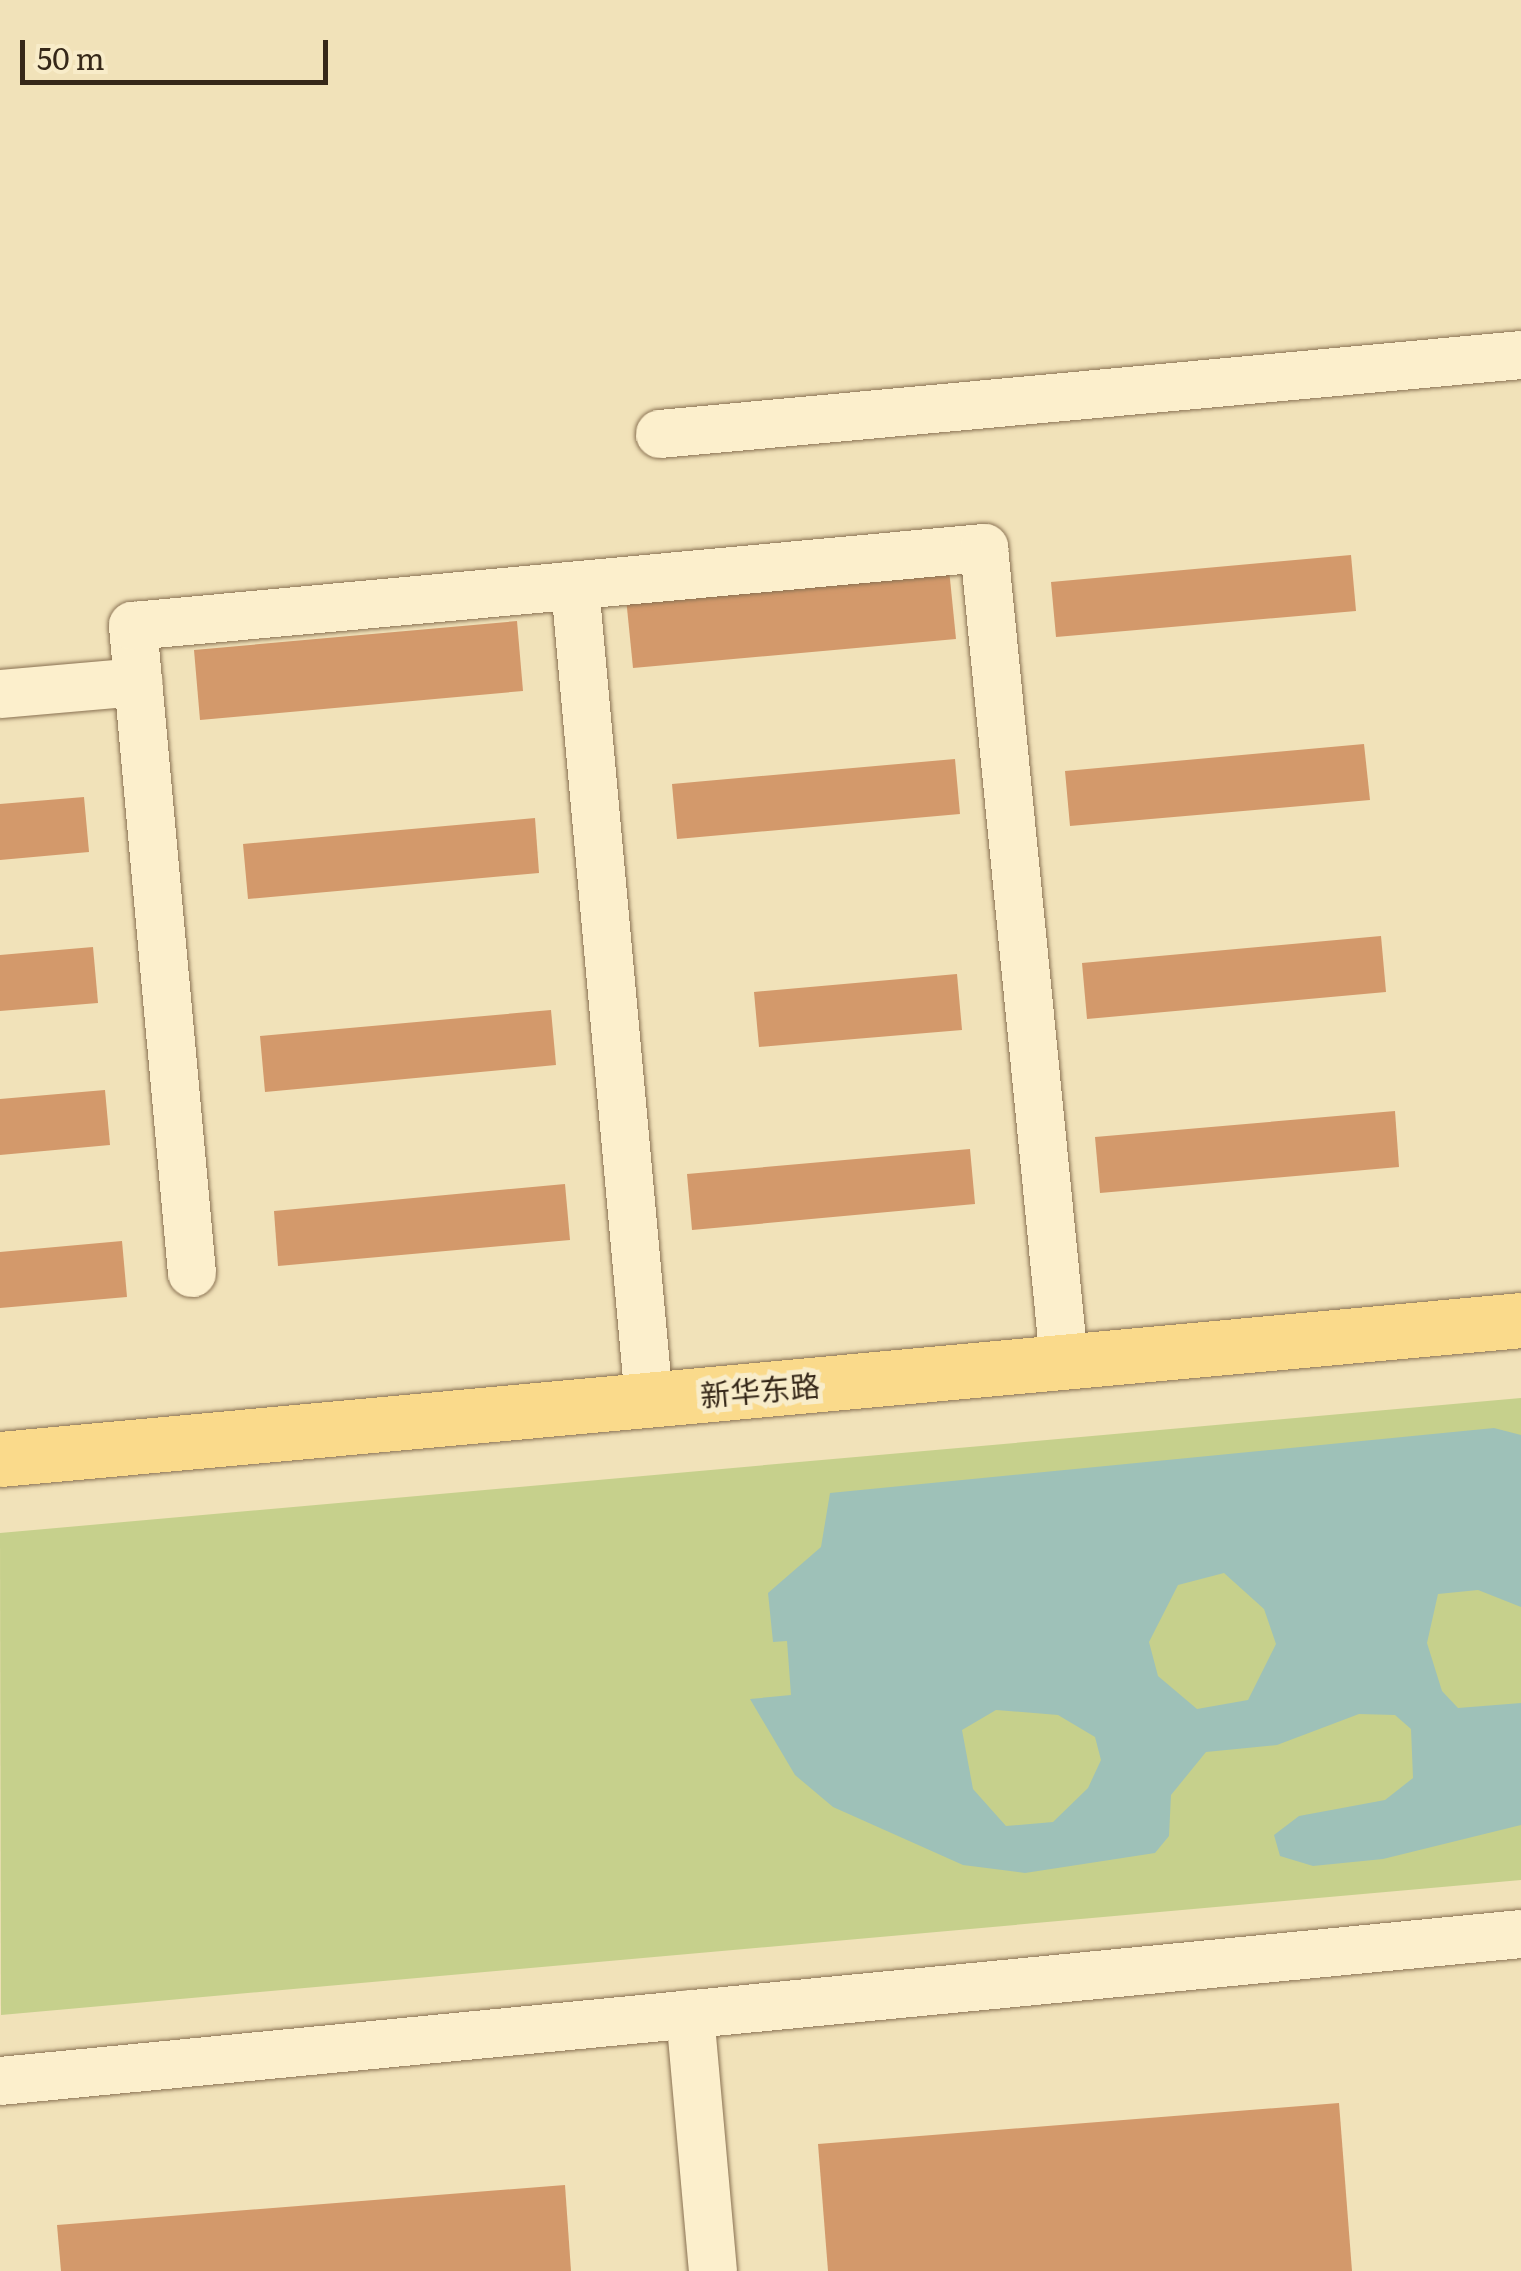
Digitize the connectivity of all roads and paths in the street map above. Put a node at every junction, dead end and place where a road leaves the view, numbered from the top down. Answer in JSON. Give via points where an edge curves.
{"nodes":[{"id":1,"x":1521,"y":355,"type":"edge"},
{"id":2,"x":660,"y":434,"type":"dead end"},
{"id":3,"x":575,"y":586,"type":"junction"},
{"id":4,"x":138,"y":682,"type":"junction"},
{"id":5,"x":0,"y":694,"type":"edge"},
{"id":6,"x":192,"y":1274,"type":"dead end"},
{"id":7,"x":1521,"y":1320,"type":"edge"},
{"id":8,"x":1064,"y":1362,"type":"junction"},
{"id":9,"x":649,"y":1400,"type":"junction"},
{"id":10,"x":0,"y":1458,"type":"edge"},
{"id":11,"x":1521,"y":1934,"type":"edge"},
{"id":12,"x":690,"y":2014,"type":"junction"},
{"id":13,"x":0,"y":2081,"type":"edge"},
{"id":14,"x":713,"y":2271,"type":"edge"}],
"edges":[{"from":1,"to":2,"type":"street"},
{"from":3,"to":4,"type":"street","via":[[133,626]]},
{"from":3,"to":8,"type":"street","via":[[984,548]]},
{"from":3,"to":9,"type":"street"},
{"from":4,"to":5,"type":"street"},
{"from":4,"to":6,"type":"street"},
{"from":7,"to":8,"type":"main road","name":"新华东路"},
{"from":8,"to":9,"type":"main road","name":"新华东路"},
{"from":9,"to":10,"type":"main road","name":"新华东路"},
{"from":11,"to":12,"type":"street"},
{"from":12,"to":13,"type":"street"},
{"from":12,"to":14,"type":"street"}]}
